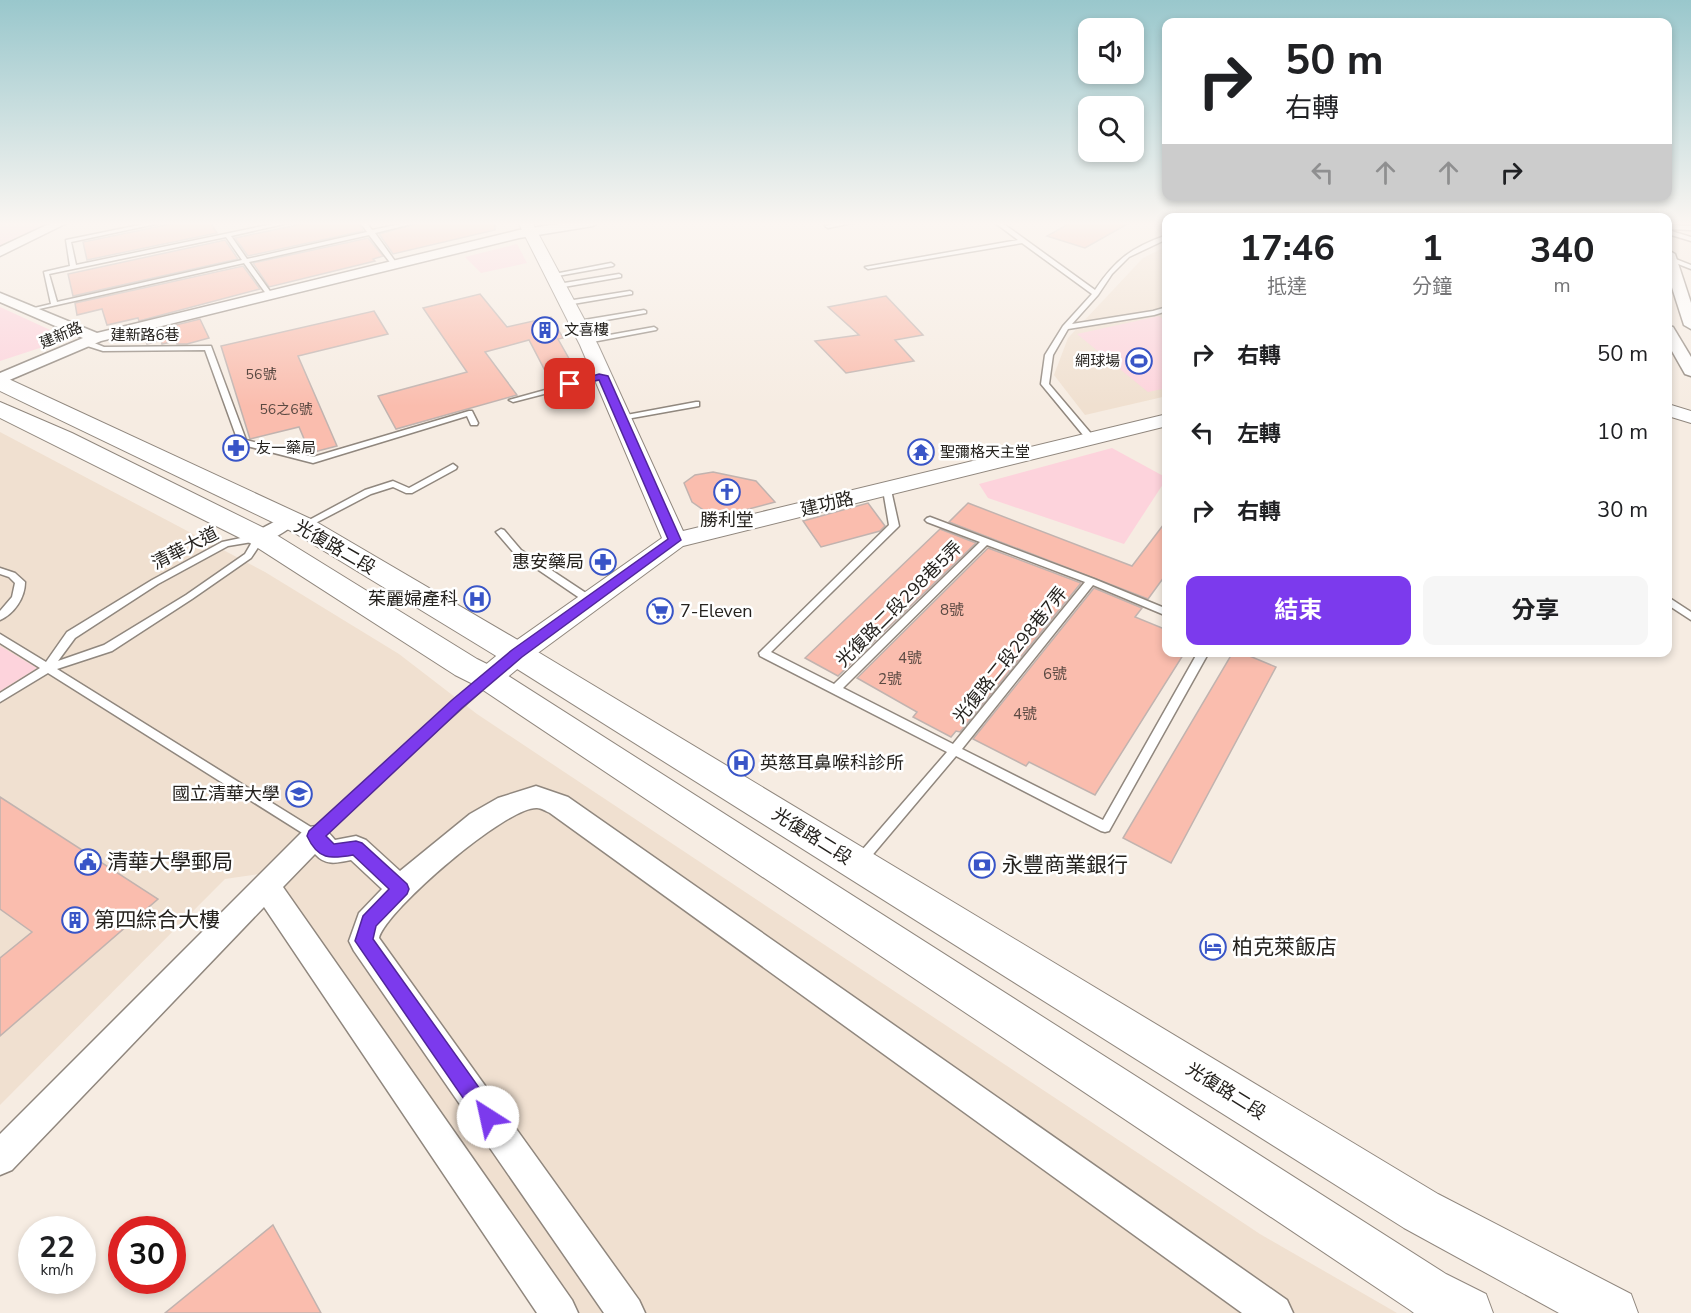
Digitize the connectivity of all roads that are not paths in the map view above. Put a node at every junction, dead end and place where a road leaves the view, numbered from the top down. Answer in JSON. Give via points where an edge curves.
{"nodes":[{"id":1,"x":49,"y":283,"type":"edge"},
{"id":2,"x":146,"y":283,"type":"edge"},
{"id":3,"x":261,"y":283,"type":"edge"},
{"id":4,"x":313,"y":283,"type":"edge"},
{"id":5,"x":557,"y":283,"type":"edge"},
{"id":6,"x":1081,"y":283,"type":"edge"},
{"id":7,"x":1103,"y":283,"type":"edge"},
{"id":8,"x":1679,"y":283,"type":"edge"},
{"id":9,"x":630,"y":293,"type":"dead end"},
{"id":10,"x":268,"y":294,"type":"junction"},
{"id":11,"x":1096,"y":294,"type":"junction"},
{"id":12,"x":0,"y":297,"type":"edge"},
{"id":13,"x":567,"y":303,"type":"junction"},
{"id":14,"x":54,"y":304,"type":"junction"},
{"id":15,"x":32,"y":310,"type":"junction"},
{"id":16,"x":1162,"y":311,"type":"edge"},
{"id":17,"x":644,"y":312,"type":"dead end"},
{"id":18,"x":1690,"y":316,"type":"edge"},
{"id":19,"x":1065,"y":327,"type":"junction"},
{"id":20,"x":654,"y":329,"type":"dead end"},
{"id":21,"x":582,"y":332,"type":"junction"},
{"id":22,"x":1672,"y":337,"type":"edge"},
{"id":23,"x":90,"y":340,"type":"junction"},
{"id":24,"x":1691,"y":371,"type":"edge"},
{"id":25,"x":603,"y":376,"type":"junction"},
{"id":26,"x":0,"y":381,"type":"edge"},
{"id":27,"x":513,"y":400,"type":"dead end"},
{"id":28,"x":696,"y":404,"type":"dead end"},
{"id":29,"x":0,"y":409,"type":"edge"},
{"id":30,"x":1672,"y":411,"type":"edge"},
{"id":31,"x":1691,"y":417,"type":"edge"},
{"id":32,"x":621,"y":418,"type":"junction"},
{"id":33,"x":1162,"y":421,"type":"edge"},
{"id":34,"x":474,"y":423,"type":"dead end"},
{"id":35,"x":1091,"y":438,"type":"junction"},
{"id":36,"x":453,"y":466,"type":"dead end"},
{"id":37,"x":887,"y":490,"type":"junction"},
{"id":38,"x":930,"y":520,"type":"dead end"},
{"id":39,"x":296,"y":523,"type":"junction"},
{"id":40,"x":501,"y":532,"type":"dead end"},
{"id":41,"x":260,"y":537,"type":"junction"},
{"id":42,"x":675,"y":540,"type":"junction"},
{"id":43,"x":985,"y":542,"type":"junction"},
{"id":44,"x":0,"y":571,"type":"edge"},
{"id":45,"x":1091,"y":581,"type":"junction"},
{"id":46,"x":591,"y":601,"type":"junction"},
{"id":47,"x":1672,"y":603,"type":"edge"},
{"id":48,"x":1162,"y":611,"type":"edge"},
{"id":49,"x":0,"y":617,"type":"edge"},
{"id":50,"x":1691,"y":617,"type":"edge"},
{"id":51,"x":0,"y":638,"type":"edge"},
{"id":52,"x":1201,"y":657,"type":"edge"},
{"id":53,"x":503,"y":666,"type":"junction"},
{"id":54,"x":48,"y":668,"type":"junction"},
{"id":55,"x":835,"y":689,"type":"junction"},
{"id":56,"x":0,"y":699,"type":"edge"},
{"id":57,"x":955,"y":750,"type":"junction"},
{"id":58,"x":315,"y":836,"type":"junction"},
{"id":59,"x":858,"y":864,"type":"junction"},
{"id":60,"x":266,"y":886,"type":"junction"},
{"id":61,"x":400,"y":888,"type":"junction"},
{"id":62,"x":0,"y":1158,"type":"edge"},
{"id":63,"x":559,"y":1313,"type":"edge"},
{"id":64,"x":626,"y":1313,"type":"edge"},
{"id":65,"x":1274,"y":1313,"type":"edge"},
{"id":66,"x":1467,"y":1313,"type":"edge"},
{"id":67,"x":1612,"y":1313,"type":"edge"}],
"edges":[{"from":1,"to":14,"type":"lane"},
{"from":2,"to":14,"type":"lane"},
{"from":3,"to":10,"type":"lane"},
{"from":4,"to":10,"type":"street","name":"建新路"},
{"from":5,"to":13,"type":"street"},
{"from":6,"to":11,"type":"lane"},
{"from":7,"to":11,"type":"lane"},
{"from":8,"to":18,"type":"street"},
{"from":9,"to":13,"type":"lane"},
{"from":10,"to":23,"type":"street","name":"建新路"},
{"from":11,"to":19,"type":"lane"},
{"from":12,"to":15,"type":"street"},
{"from":13,"to":21,"type":"street"},
{"from":14,"to":15,"type":"lane"},
{"from":15,"to":23,"type":"street"},
{"from":16,"to":19,"type":"lane"},
{"from":17,"to":21,"type":"lane"},
{"from":19,"to":35,"type":"lane","via":[[1049,355],[1045,384]]},
{"from":20,"to":21,"type":"lane"},
{"from":21,"to":25,"type":"street"},
{"from":22,"to":24,"type":"street"},
{"from":23,"to":26,"type":"street","name":"建新路"},
{"from":23,"to":34,"type":"lane","name":"建新路6巷","via":[[103,349],[208,348],[242,442],[313,460],[469,413]]},
{"from":25,"to":27,"type":"lane"},
{"from":25,"to":32,"type":"street"},
{"from":26,"to":39,"type":"main road","name":"光復路二段"},
{"from":28,"to":32,"type":"lane"},
{"from":29,"to":41,"type":"main road","name":"光復路二段"},
{"from":30,"to":31,"type":"street"},
{"from":32,"to":42,"type":"street"},
{"from":33,"to":35,"type":"street","name":"建功路"},
{"from":35,"to":37,"type":"street","name":"建功路"},
{"from":36,"to":39,"type":"lane","via":[[409,491],[393,484]]},
{"from":37,"to":42,"type":"street","name":"建功路"},
{"from":37,"to":55,"type":"lane","via":[[894,526],[764,653]]},
{"from":38,"to":43,"type":"lane"},
{"from":39,"to":41,"type":"street"},
{"from":39,"to":53,"type":"main road","name":"光復路二段"},
{"from":40,"to":46,"type":"lane","via":[[518,552]]},
{"from":41,"to":53,"type":"main road","name":"光復路二段","via":[[466,667]]},
{"from":41,"to":54,"type":"lane","name":"清華大道","via":[[248,556],[108,648]]},
{"from":41,"to":54,"type":"lane","name":"清華大道","via":[[225,544],[155,582],[71,635]]},
{"from":42,"to":46,"type":"street","name":"建功路"},
{"from":43,"to":45,"type":"lane"},
{"from":43,"to":55,"type":"lane","name":"光復路二段298巷5弄"},
{"from":44,"to":49,"type":"lane","via":[[20,582],[14,603]]},
{"from":45,"to":48,"type":"lane"},
{"from":45,"to":57,"type":"lane","name":"光復路二段298巷7弄"},
{"from":46,"to":53,"type":"street","name":"建功路"},
{"from":47,"to":50,"type":"lane"},
{"from":51,"to":54,"type":"lane"},
{"from":52,"to":57,"type":"lane","via":[[1105,826]]},
{"from":53,"to":58,"type":"lane"},
{"from":53,"to":59,"type":"main road","name":"光復路二段"},
{"from":53,"to":66,"type":"main road","name":"光復路二段","via":[[1408,1279]]},
{"from":54,"to":56,"type":"lane","name":"清華大道"},
{"from":54,"to":58,"type":"lane"},
{"from":55,"to":57,"type":"lane"},
{"from":57,"to":59,"type":"lane","name":"光復路二段298巷7弄"},
{"from":58,"to":60,"type":"street"},
{"from":58,"to":61,"type":"street","via":[[330,852],[356,848]]},
{"from":59,"to":67,"type":"main road","name":"光復路二段","via":[[1421,1211]]},
{"from":60,"to":62,"type":"street"},
{"from":60,"to":63,"type":"street"},
{"from":61,"to":64,"type":"street","via":[[369,922],[364,941]]},
{"from":61,"to":65,"type":"street","via":[[479,822],[507,806],[536,797],[559,805]]}]}
